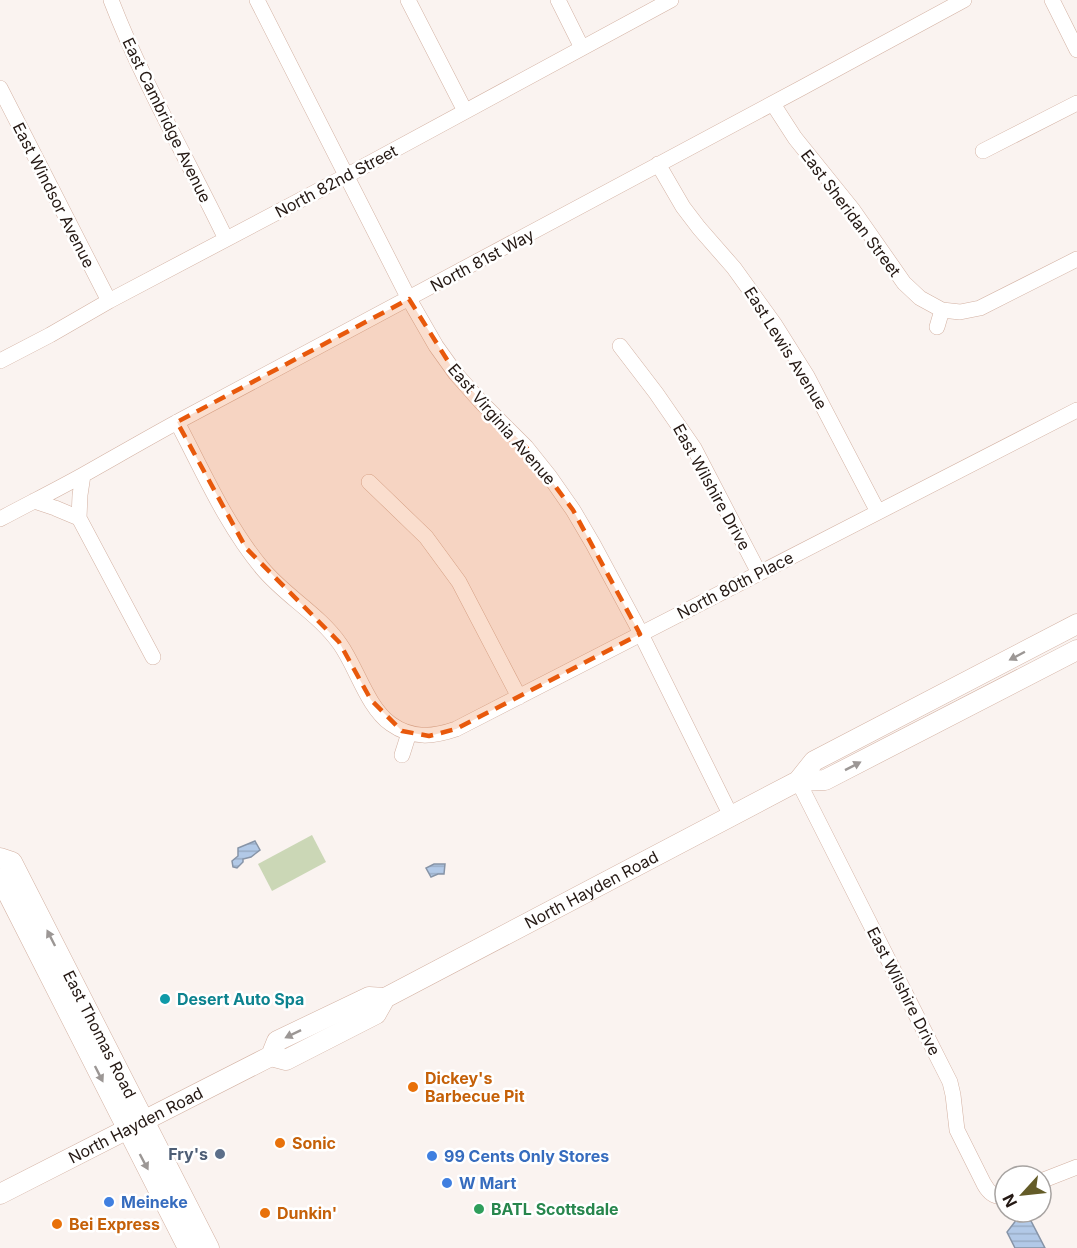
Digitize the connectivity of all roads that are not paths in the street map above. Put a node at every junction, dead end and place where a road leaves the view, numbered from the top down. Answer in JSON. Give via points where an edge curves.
{"nodes":[{"id":1,"x":111,"y":0,"type":"edge"},
{"id":2,"x":257,"y":0,"type":"edge"},
{"id":3,"x":408,"y":0,"type":"edge"},
{"id":4,"x":558,"y":0,"type":"edge"},
{"id":5,"x":671,"y":0,"type":"edge"},
{"id":6,"x":964,"y":0,"type":"edge"},
{"id":7,"x":1052,"y":0,"type":"edge"},
{"id":8,"x":582,"y":48,"type":"junction"},
{"id":9,"x":1077,"y":50,"type":"edge"},
{"id":10,"x":0,"y":88,"type":"edge"},
{"id":11,"x":773,"y":104,"type":"junction"},
{"id":12,"x":1077,"y":104,"type":"edge"},
{"id":13,"x":465,"y":111,"type":"junction"},
{"id":14,"x":982,"y":151,"type":"dead end"},
{"id":15,"x":658,"y":164,"type":"junction"},
{"id":16,"x":346,"y":176,"type":"junction"},
{"id":17,"x":226,"y":239,"type":"junction"},
{"id":18,"x":1077,"y":259,"type":"edge"},
{"id":19,"x":409,"y":299,"type":"junction"},
{"id":20,"x":109,"y":301,"type":"junction"},
{"id":21,"x":942,"y":310,"type":"junction"},
{"id":22,"x":937,"y":327,"type":"dead end"},
{"id":23,"x":621,"y":346,"type":"dead end"},
{"id":24,"x":0,"y":361,"type":"edge"},
{"id":25,"x":1077,"y":410,"type":"edge"},
{"id":26,"x":177,"y":422,"type":"junction"},
{"id":27,"x":83,"y":475,"type":"junction"},
{"id":28,"x":369,"y":482,"type":"dead end"},
{"id":29,"x":34,"y":501,"type":"junction"},
{"id":30,"x":878,"y":512,"type":"junction"},
{"id":31,"x":79,"y":518,"type":"junction"},
{"id":32,"x":0,"y":519,"type":"edge"},
{"id":33,"x":759,"y":573,"type":"junction"},
{"id":34,"x":1074,"y":632,"type":"edge"},
{"id":35,"x":640,"y":634,"type":"junction"},
{"id":36,"x":1077,"y":650,"type":"edge"},
{"id":37,"x":153,"y":657,"type":"dead end"},
{"id":38,"x":519,"y":697,"type":"junction"},
{"id":39,"x":409,"y":733,"type":"junction"},
{"id":40,"x":402,"y":755,"type":"dead end"},
{"id":41,"x":798,"y":781,"type":"junction"},
{"id":42,"x":731,"y":816,"type":"junction"},
{"id":43,"x":0,"y":858,"type":"edge"},
{"id":44,"x":0,"y":878,"type":"edge"},
{"id":45,"x":384,"y":998,"type":"junction"},
{"id":46,"x":363,"y":1000,"type":"junction"},
{"id":47,"x":329,"y":1039,"type":"junction"},
{"id":48,"x":271,"y":1056,"type":"junction"},
{"id":49,"x":136,"y":1125,"type":"junction"},
{"id":50,"x":1077,"y":1167,"type":"edge"},
{"id":51,"x":1053,"y":1176,"type":"edge"},
{"id":52,"x":0,"y":1194,"type":"edge"},
{"id":53,"x":993,"y":1195,"type":"edge"},
{"id":54,"x":188,"y":1248,"type":"edge"},
{"id":55,"x":209,"y":1248,"type":"edge"}],
"edges":[{"from":1,"to":17,"type":"street","name":"East Cambridge Avenue"},
{"from":2,"to":16,"type":"street","name":"East Virginia Avenue"},
{"from":3,"to":13,"type":"street"},
{"from":4,"to":8,"type":"street"},
{"from":5,"to":8,"type":"street","name":"North 82nd Street"},
{"from":6,"to":11,"type":"street","name":"North 81st Way"},
{"from":7,"to":9,"type":"street"},
{"from":8,"to":13,"type":"street","name":"North 82nd Street"},
{"from":10,"to":20,"type":"street","name":"East Windsor Avenue"},
{"from":11,"to":15,"type":"street","name":"North 81st Way"},
{"from":11,"to":21,"type":"street","name":"East Sheridan Street","via":[[904,283]]},
{"from":12,"to":14,"type":"street"},
{"from":13,"to":16,"type":"street","name":"North 82nd Street"},
{"from":15,"to":19,"type":"street","name":"North 81st Way"},
{"from":15,"to":30,"type":"street","name":"East Lewis Avenue","via":[[683,207],[748,286],[782,335]]},
{"from":16,"to":17,"type":"street","name":"North 82nd Street"},
{"from":16,"to":19,"type":"street","name":"East Virginia Avenue"},
{"from":17,"to":20,"type":"street","name":"North 82nd Street"},
{"from":18,"to":21,"type":"street","via":[[980,308]]},
{"from":19,"to":26,"type":"street","name":"North 81st Way"},
{"from":19,"to":35,"type":"street","name":"East Virginia Avenue","via":[[456,374],[526,447],[556,485],[593,544]]},
{"from":20,"to":24,"type":"street","name":"North 82nd Street"},
{"from":21,"to":22,"type":"street"},
{"from":23,"to":33,"type":"street","name":"East Wilshire Drive","via":[[694,448]]},
{"from":25,"to":30,"type":"street","name":"North 80th Place"},
{"from":26,"to":27,"type":"street","name":"North 81st Way"},
{"from":26,"to":39,"type":"street","via":[[246,548],[263,570],[339,642],[379,712],[389,723]]},
{"from":27,"to":29,"type":"street","name":"North 81st Way"},
{"from":27,"to":31,"type":"street"},
{"from":28,"to":38,"type":"street","via":[[426,537],[459,582]]},
{"from":29,"to":31,"type":"street"},
{"from":29,"to":32,"type":"street","name":"North 81st Way"},
{"from":30,"to":33,"type":"street","name":"North 80th Place"},
{"from":31,"to":37,"type":"street"},
{"from":33,"to":35,"type":"street","name":"North 80th Place"},
{"from":34,"to":41,"type":"main road","name":"North Hayden Road","one_way":true,"via":[[814,761]]},
{"from":35,"to":38,"type":"street","name":"North 80th Place"},
{"from":35,"to":42,"type":"street","name":"East Virginia Avenue"},
{"from":41,"to":36,"type":"main road","name":"North Hayden Road","one_way":true,"via":[[825,780]]},
{"from":38,"to":39,"type":"street","name":"North 80th Place","via":[[442,734]]},
{"from":39,"to":40,"type":"street"},
{"from":41,"to":42,"type":"main road","name":"North Hayden Road"},
{"from":41,"to":53,"type":"street","name":"East Wilshire Drive","via":[[950,1082],[957,1130]]},
{"from":42,"to":45,"type":"main road","name":"North Hayden Road"},
{"from":49,"to":43,"type":"main road","name":"East Thomas Road","one_way":true,"via":[[12,862]]},
{"from":44,"to":49,"type":"main road","name":"East Thomas Road","one_way":true},
{"from":45,"to":46,"type":"main road","name":"North Hayden Road"},
{"from":45,"to":47,"type":"main road","name":"North Hayden Road","via":[[376,1014]]},
{"from":46,"to":47,"type":"main road","via":[[359,1010],[328,1027]]},
{"from":46,"to":48,"type":"main road","name":"North Hayden Road","one_way":true,"via":[[277,1041]]},
{"from":47,"to":48,"type":"main road","name":"North Hayden Road","via":[[286,1060]]},
{"from":48,"to":49,"type":"main road","name":"North Hayden Road"},
{"from":49,"to":52,"type":"main road","name":"North Hayden Road"},
{"from":49,"to":54,"type":"main road","name":"East Thomas Road","one_way":true},
{"from":49,"to":55,"type":"main road","name":"East Thomas Road"},
{"from":50,"to":51,"type":"street"}]}
